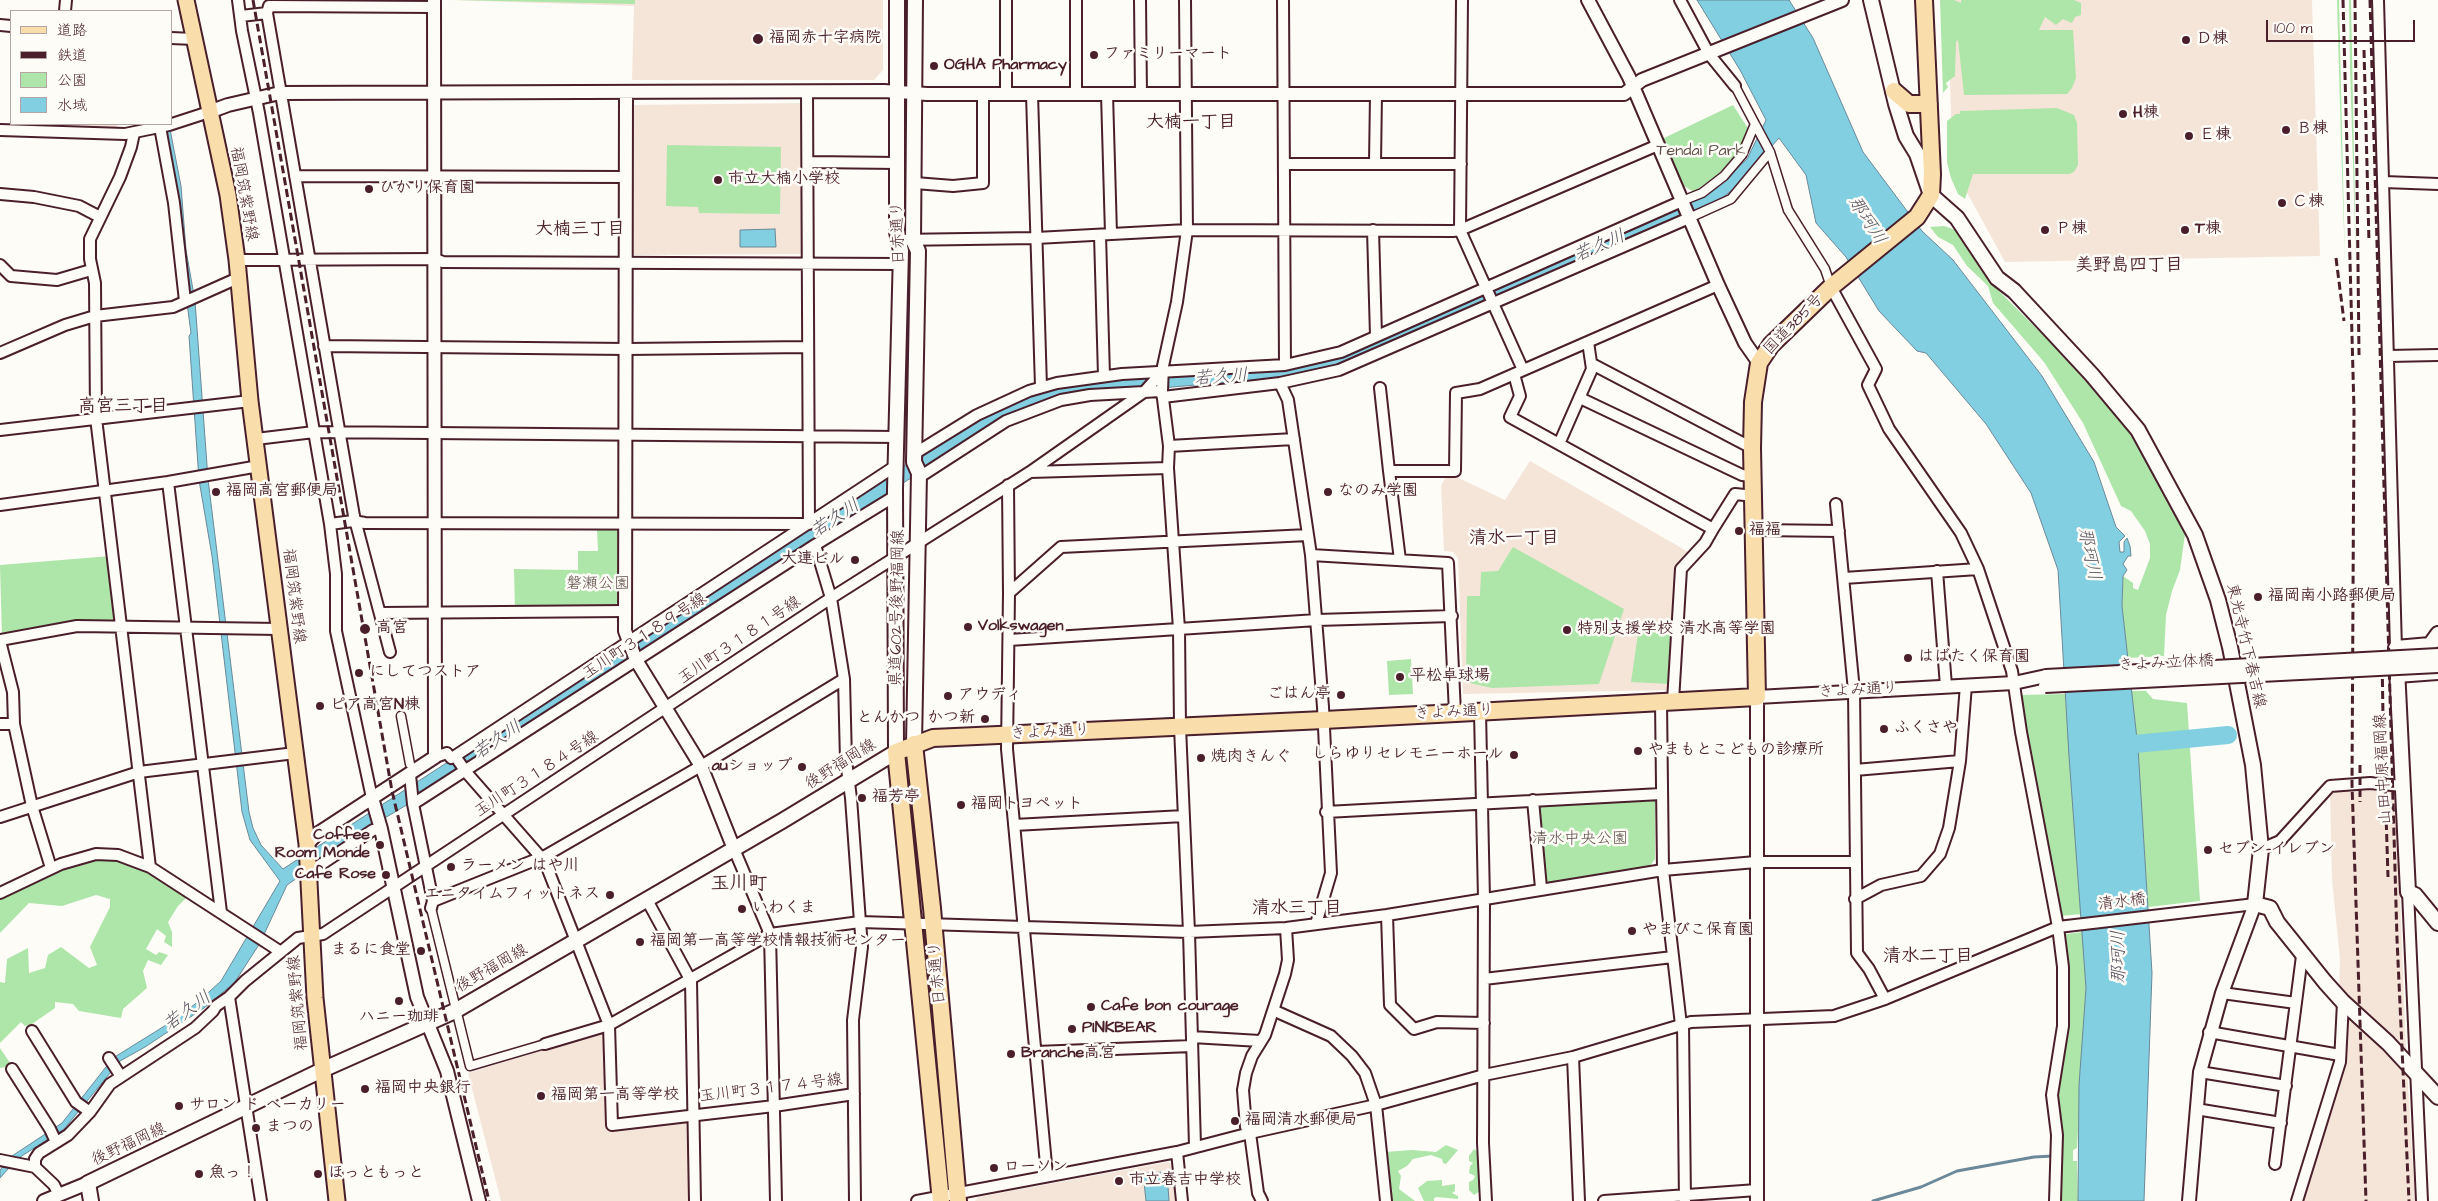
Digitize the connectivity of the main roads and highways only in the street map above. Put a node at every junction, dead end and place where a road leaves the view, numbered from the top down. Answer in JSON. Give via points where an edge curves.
{"nodes":[{"id":1,"x":186,"y":0,"type":"edge"},
{"id":2,"x":897,"y":0,"type":"edge"},
{"id":3,"x":915,"y":0,"type":"edge"},
{"id":4,"x":1871,"y":0,"type":"edge"},
{"id":5,"x":1924,"y":0,"type":"edge"},
{"id":6,"x":1894,"y":92,"type":"junction"},
{"id":7,"x":1929,"y":104,"type":"junction"},
{"id":8,"x":1931,"y":195,"type":"junction"},
{"id":9,"x":897,"y":465,"type":"joint"},
{"id":10,"x":916,"y":467,"type":"joint"},
{"id":11,"x":2436,"y":645,"type":"edge"},
{"id":12,"x":1757,"y":697,"type":"joint"},
{"id":13,"x":914,"y":744,"type":"junction"},
{"id":14,"x":896,"y":752,"type":"junction"},
{"id":15,"x":2438,"y":923,"type":"edge"},
{"id":16,"x":322,"y":1070,"type":"junction"},
{"id":17,"x":2438,"y":1097,"type":"edge"},
{"id":18,"x":958,"y":1197,"type":"edge"},
{"id":19,"x":940,"y":1198,"type":"edge"},
{"id":20,"x":91,"y":1201,"type":"edge"},
{"id":21,"x":337,"y":1201,"type":"edge"}],
"edges":[{"from":1,"to":16,"type":"main road","name":"福岡筑紫野線","via":[[228,195],[237,260],[250,401],[307,862]]},
{"from":2,"to":9,"type":"main road","name":"日赤通り","via":[[900,264]]},
{"from":3,"to":10,"type":"main road","name":"日赤通り","via":[[913,240],[918,251]]},
{"from":4,"to":6,"type":"main road"},
{"from":5,"to":7,"type":"highway","name":"国道385号"},
{"from":6,"to":7,"type":"highway","via":[[1909,104]]},
{"from":6,"to":8,"type":"main road","via":[[1906,136],[1917,154]]},
{"from":7,"to":8,"type":"highway","name":"国道385号"},
{"from":8,"to":12,"type":"highway","name":"国道385号","via":[[1922,211],[1836,283],[1771,345],[1759,364],[1753,402],[1752,448]]},
{"from":8,"to":17,"type":"main road","name":"東光寺竹下春吉線","via":[[1958,218],[1997,278],[2014,291],[2092,375],[2138,430],[2195,535],[2218,600],[2230,647],[2253,765],[2261,848],[2255,904],[2270,908],[2302,956]]},
{"from":9,"to":14,"type":"main road","name":"県道602号後野福岡線"},
{"from":10,"to":13,"type":"main road","name":"県道602号後野福岡線"},
{"from":11,"to":15,"type":"main road","name":"山田中原福岡線","via":[[2396,648],[2408,892],[2415,895]]},
{"from":12,"to":13,"type":"highway","name":"きよみ通り","via":[[933,738]]},
{"from":13,"to":14,"type":"highway","name":"きよみ通り"},
{"from":13,"to":18,"type":"highway","name":"日赤通り"},
{"from":14,"to":16,"type":"main road","name":"後野福岡線","via":[[455,1010]]},
{"from":14,"to":19,"type":"highway","name":"日赤通り"},
{"from":16,"to":20,"type":"main road","name":"後野福岡線","via":[[88,1183]]},
{"from":16,"to":21,"type":"main road","name":"福岡筑紫野線"}]}
